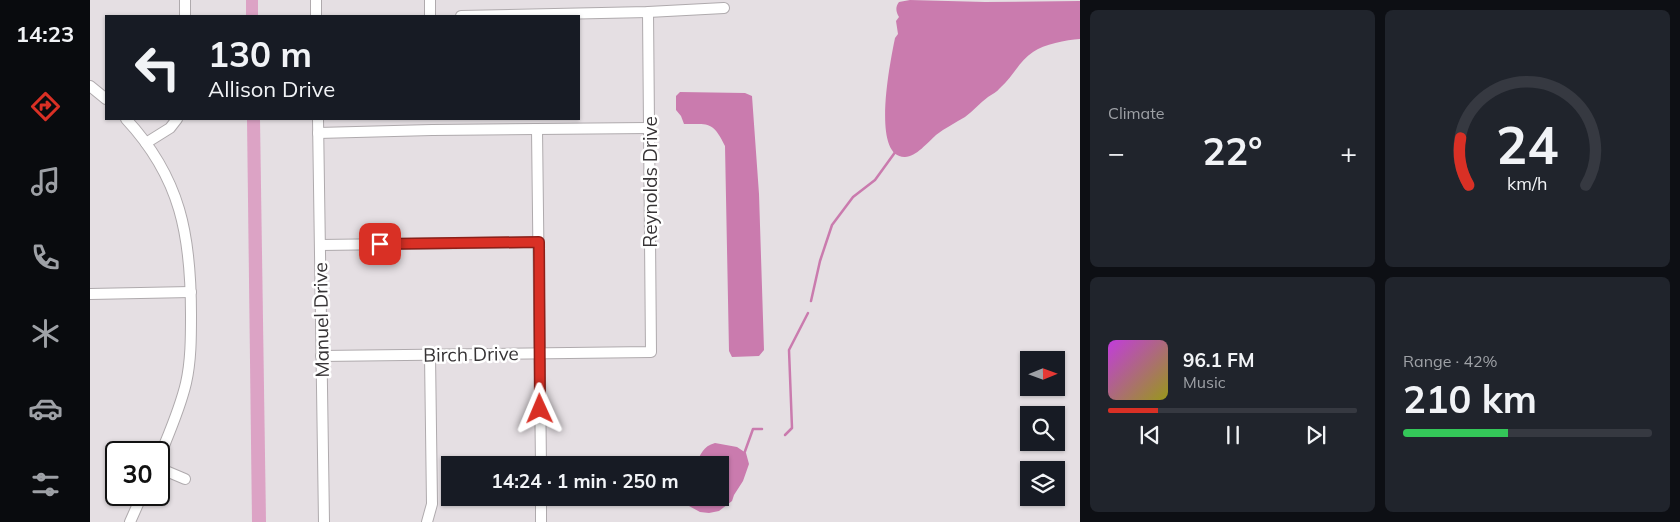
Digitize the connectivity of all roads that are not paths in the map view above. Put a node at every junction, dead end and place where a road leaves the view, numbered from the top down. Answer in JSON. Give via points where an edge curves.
{"nodes":[{"id":1,"x":185,"y":0,"type":"edge"},
{"id":2,"x":316,"y":0,"type":"edge"},
{"id":3,"x":430,"y":0,"type":"edge"},
{"id":4,"x":724,"y":8,"type":"dead end"},
{"id":5,"x":648,"y":12,"type":"junction"},
{"id":6,"x":185,"y":15,"type":"edge"},
{"id":7,"x":316,"y":15,"type":"edge"},
{"id":8,"x":430,"y":15,"type":"edge"},
{"id":9,"x":508,"y":15,"type":"edge"},
{"id":10,"x":90,"y":86,"type":"edge"},
{"id":11,"x":105,"y":99,"type":"edge"},
{"id":12,"x":127,"y":120,"type":"edge"},
{"id":13,"x":176,"y":120,"type":"edge"},
{"id":14,"x":318,"y":120,"type":"edge"},
{"id":15,"x":432,"y":120,"type":"edge"},
{"id":16,"x":649,"y":128,"type":"junction"},
{"id":17,"x":537,"y":129,"type":"junction"},
{"id":18,"x":432,"y":130,"type":"junction"},
{"id":19,"x":318,"y":133,"type":"junction"},
{"id":20,"x":146,"y":143,"type":"junction"},
{"id":21,"x":539,"y":242,"type":"junction"},
{"id":22,"x":320,"y":245,"type":"junction"},
{"id":23,"x":191,"y":292,"type":"junction"},
{"id":24,"x":90,"y":294,"type":"edge"},
{"id":25,"x":651,"y":352,"type":"joint"},
{"id":26,"x":539,"y":353,"type":"junction"},
{"id":27,"x":430,"y":355,"type":"junction"},
{"id":28,"x":321,"y":356,"type":"junction"},
{"id":29,"x":166,"y":441,"type":"edge"},
{"id":30,"x":541,"y":456,"type":"edge"},
{"id":31,"x":170,"y":473,"type":"edge"},
{"id":32,"x":185,"y":480,"type":"dead end"},
{"id":33,"x":137,"y":506,"type":"edge"},
{"id":34,"x":541,"y":506,"type":"edge"},
{"id":35,"x":130,"y":522,"type":"edge"},
{"id":36,"x":324,"y":522,"type":"edge"},
{"id":37,"x":427,"y":522,"type":"edge"},
{"id":38,"x":541,"y":522,"type":"edge"}],
"edges":[{"from":1,"to":6,"type":"street"},
{"from":2,"to":7,"type":"street"},
{"from":3,"to":8,"type":"street"},
{"from":4,"to":5,"type":"street"},
{"from":5,"to":9,"type":"street"},
{"from":5,"to":16,"type":"street","name":"Reynolds Drive"},
{"from":10,"to":11,"type":"street"},
{"from":12,"to":20,"type":"street"},
{"from":13,"to":20,"type":"street","via":[[170,128]]},
{"from":14,"to":19,"type":"street","name":"Manuel Drive"},
{"from":15,"to":18,"type":"street"},
{"from":16,"to":17,"type":"street"},
{"from":16,"to":25,"type":"street","name":"Reynolds Drive"},
{"from":17,"to":18,"type":"street"},
{"from":17,"to":21,"type":"street"},
{"from":18,"to":19,"type":"street"},
{"from":19,"to":22,"type":"street","name":"Manuel Drive"},
{"from":20,"to":23,"type":"street","via":[[165,173],[182,214]]},
{"from":21,"to":22,"type":"street"},
{"from":21,"to":26,"type":"street"},
{"from":22,"to":28,"type":"street","name":"Manuel Drive"},
{"from":23,"to":24,"type":"street"},
{"from":23,"to":29,"type":"street","via":[[190,355],[186,381]]},
{"from":25,"to":26,"type":"street","name":"Birch Drive"},
{"from":26,"to":27,"type":"street","name":"Birch Drive"},
{"from":26,"to":30,"type":"street"},
{"from":27,"to":28,"type":"street","name":"Birch Drive"},
{"from":27,"to":37,"type":"street","via":[[432,504]]},
{"from":28,"to":36,"type":"street","name":"Manuel Drive"},
{"from":31,"to":32,"type":"street"},
{"from":33,"to":35,"type":"street"},
{"from":34,"to":38,"type":"street"}]}
